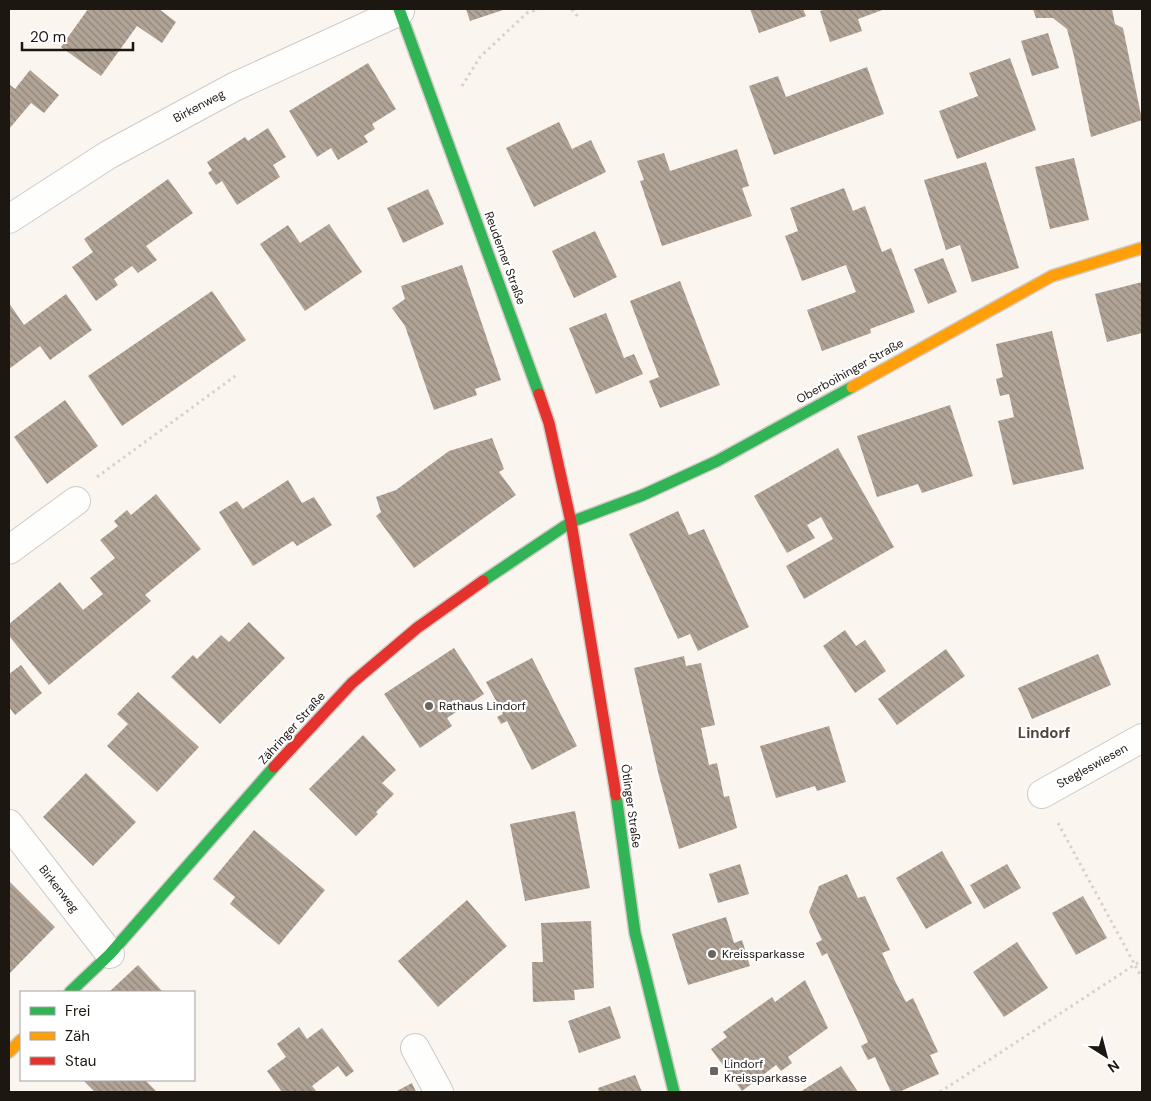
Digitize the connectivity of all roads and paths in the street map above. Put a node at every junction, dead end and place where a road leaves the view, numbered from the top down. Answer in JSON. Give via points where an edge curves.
{"nodes":[{"id":1,"x":539,"y":9,"type":"edge"},
{"id":2,"x":572,"y":9,"type":"edge"},
{"id":3,"x":399,"y":10,"type":"edge"},
{"id":4,"x":578,"y":17,"type":"dead end"},
{"id":5,"x":462,"y":87,"type":"dead end"},
{"id":6,"x":9,"y":219,"type":"edge"},
{"id":7,"x":1142,"y":248,"type":"edge"},
{"id":8,"x":238,"y":374,"type":"dead end"},
{"id":9,"x":76,"y":501,"type":"joint"},
{"id":10,"x":571,"y":522,"type":"junction"},
{"id":11,"x":9,"y":550,"type":"edge"},
{"id":12,"x":1142,"y":738,"type":"edge"},
{"id":13,"x":1042,"y":794,"type":"joint"},
{"id":14,"x":9,"y":824,"type":"edge"},
{"id":15,"x":110,"y":954,"type":"junction"},
{"id":16,"x":1142,"y":960,"type":"edge"},
{"id":17,"x":1135,"y":964,"type":"junction"},
{"id":18,"x":1142,"y":978,"type":"edge"},
{"id":19,"x":71,"y":991,"type":"edge"},
{"id":20,"x":20,"y":1041,"type":"edge"},
{"id":21,"x":415,"y":1048,"type":"dead end"},
{"id":22,"x":9,"y":1052,"type":"edge"},
{"id":23,"x":439,"y":1092,"type":"edge"},
{"id":24,"x":674,"y":1092,"type":"edge"},
{"id":25,"x":940,"y":1092,"type":"edge"}],
"edges":[{"from":1,"to":5,"type":"path","via":[[527,13],[480,57]]},
{"from":2,"to":4,"type":"path"},
{"from":3,"to":6,"type":"street","name":"Birkenweg","via":[[234,87],[108,155]]},
{"from":3,"to":10,"type":"street","name":"Reuderner Straße","via":[[549,423]]},
{"from":7,"to":10,"type":"street","name":"Oberboihinger Straße","via":[[1052,276],[716,461],[643,495]]},
{"from":8,"to":9,"type":"path","via":[[85,487]]},
{"from":9,"to":11,"type":"street"},
{"from":10,"to":15,"type":"street","name":"Zähringer Straße","via":[[416,628],[352,683]]},
{"from":10,"to":24,"type":"street","name":"Ötlinger Straße","via":[[610,756],[635,933]]},
{"from":12,"to":13,"type":"street","name":"Stegleswiesen"},
{"from":13,"to":17,"type":"path"},
{"from":14,"to":15,"type":"street","name":"Birkenweg"},
{"from":15,"to":19,"type":"street","name":"Zähringer Straße"},
{"from":16,"to":17,"type":"path"},
{"from":17,"to":18,"type":"path"},
{"from":17,"to":25,"type":"path"},
{"from":20,"to":22,"type":"street"},
{"from":21,"to":23,"type":"street"}]}
